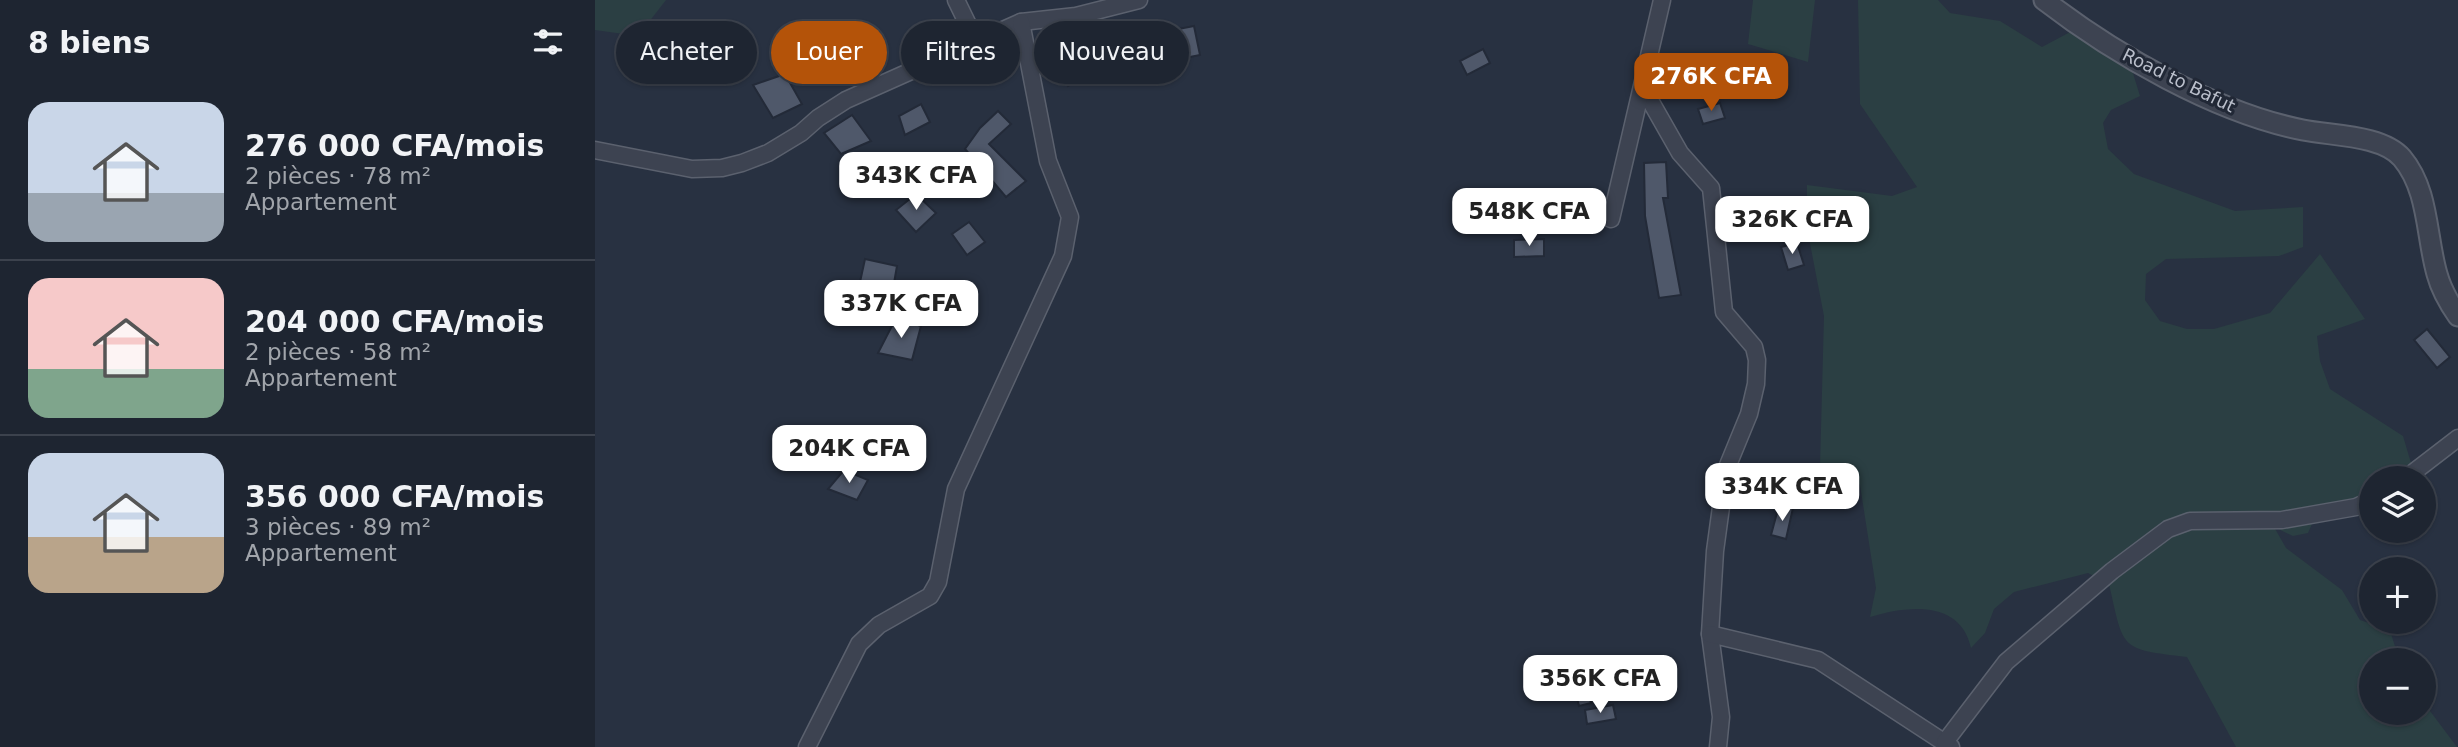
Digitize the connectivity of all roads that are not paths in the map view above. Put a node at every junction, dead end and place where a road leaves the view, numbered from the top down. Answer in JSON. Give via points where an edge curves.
{"nodes":[{"id":1,"x":956,"y":0,"type":"edge"},
{"id":2,"x":1139,"y":0,"type":"edge"},
{"id":3,"x":1662,"y":0,"type":"edge"},
{"id":4,"x":2044,"y":0,"type":"edge"},
{"id":5,"x":966,"y":21,"type":"edge"},
{"id":6,"x":1021,"y":22,"type":"joint"},
{"id":7,"x":901,"y":75,"type":"edge"},
{"id":8,"x":1643,"y":88,"type":"junction"},
{"id":9,"x":595,"y":150,"type":"edge"},
{"id":10,"x":1611,"y":219,"type":"dead end"},
{"id":11,"x":2458,"y":316,"type":"edge"},
{"id":12,"x":2458,"y":438,"type":"edge"},
{"id":13,"x":2422,"y":466,"type":"edge"},
{"id":14,"x":2359,"y":506,"type":"edge"},
{"id":15,"x":1710,"y":634,"type":"junction"},
{"id":16,"x":1948,"y":745,"type":"edge"},
{"id":17,"x":807,"y":747,"type":"edge"},
{"id":18,"x":1718,"y":747,"type":"edge"}],
"edges":[{"from":1,"to":5,"type":"street"},
{"from":2,"to":6,"type":"street","via":[[1076,16]]},
{"from":3,"to":8,"type":"street"},
{"from":4,"to":11,"type":"street","name":"Road to Bafut","via":[[2139,62],[2223,105],[2294,128],[2390,146],[2416,180],[2437,273]]},
{"from":6,"to":17,"type":"street","via":[[1048,160],[1070,217],[1063,256],[956,489],[938,582],[930,596],[879,625],[859,644]]},
{"from":7,"to":9,"type":"street","via":[[846,100],[801,133],[743,163],[692,169]]},
{"from":8,"to":10,"type":"street"},
{"from":8,"to":15,"type":"street","via":[[1680,153],[1711,188],[1724,312],[1754,347],[1757,360],[1748,414],[1726,470]]},
{"from":12,"to":13,"type":"street"},
{"from":14,"to":16,"type":"street","via":[[2282,520],[2190,521],[2168,529],[2005,662]]},
{"from":15,"to":16,"type":"street","via":[[1818,660]]},
{"from":15,"to":18,"type":"street","via":[[1721,717]]}]}
